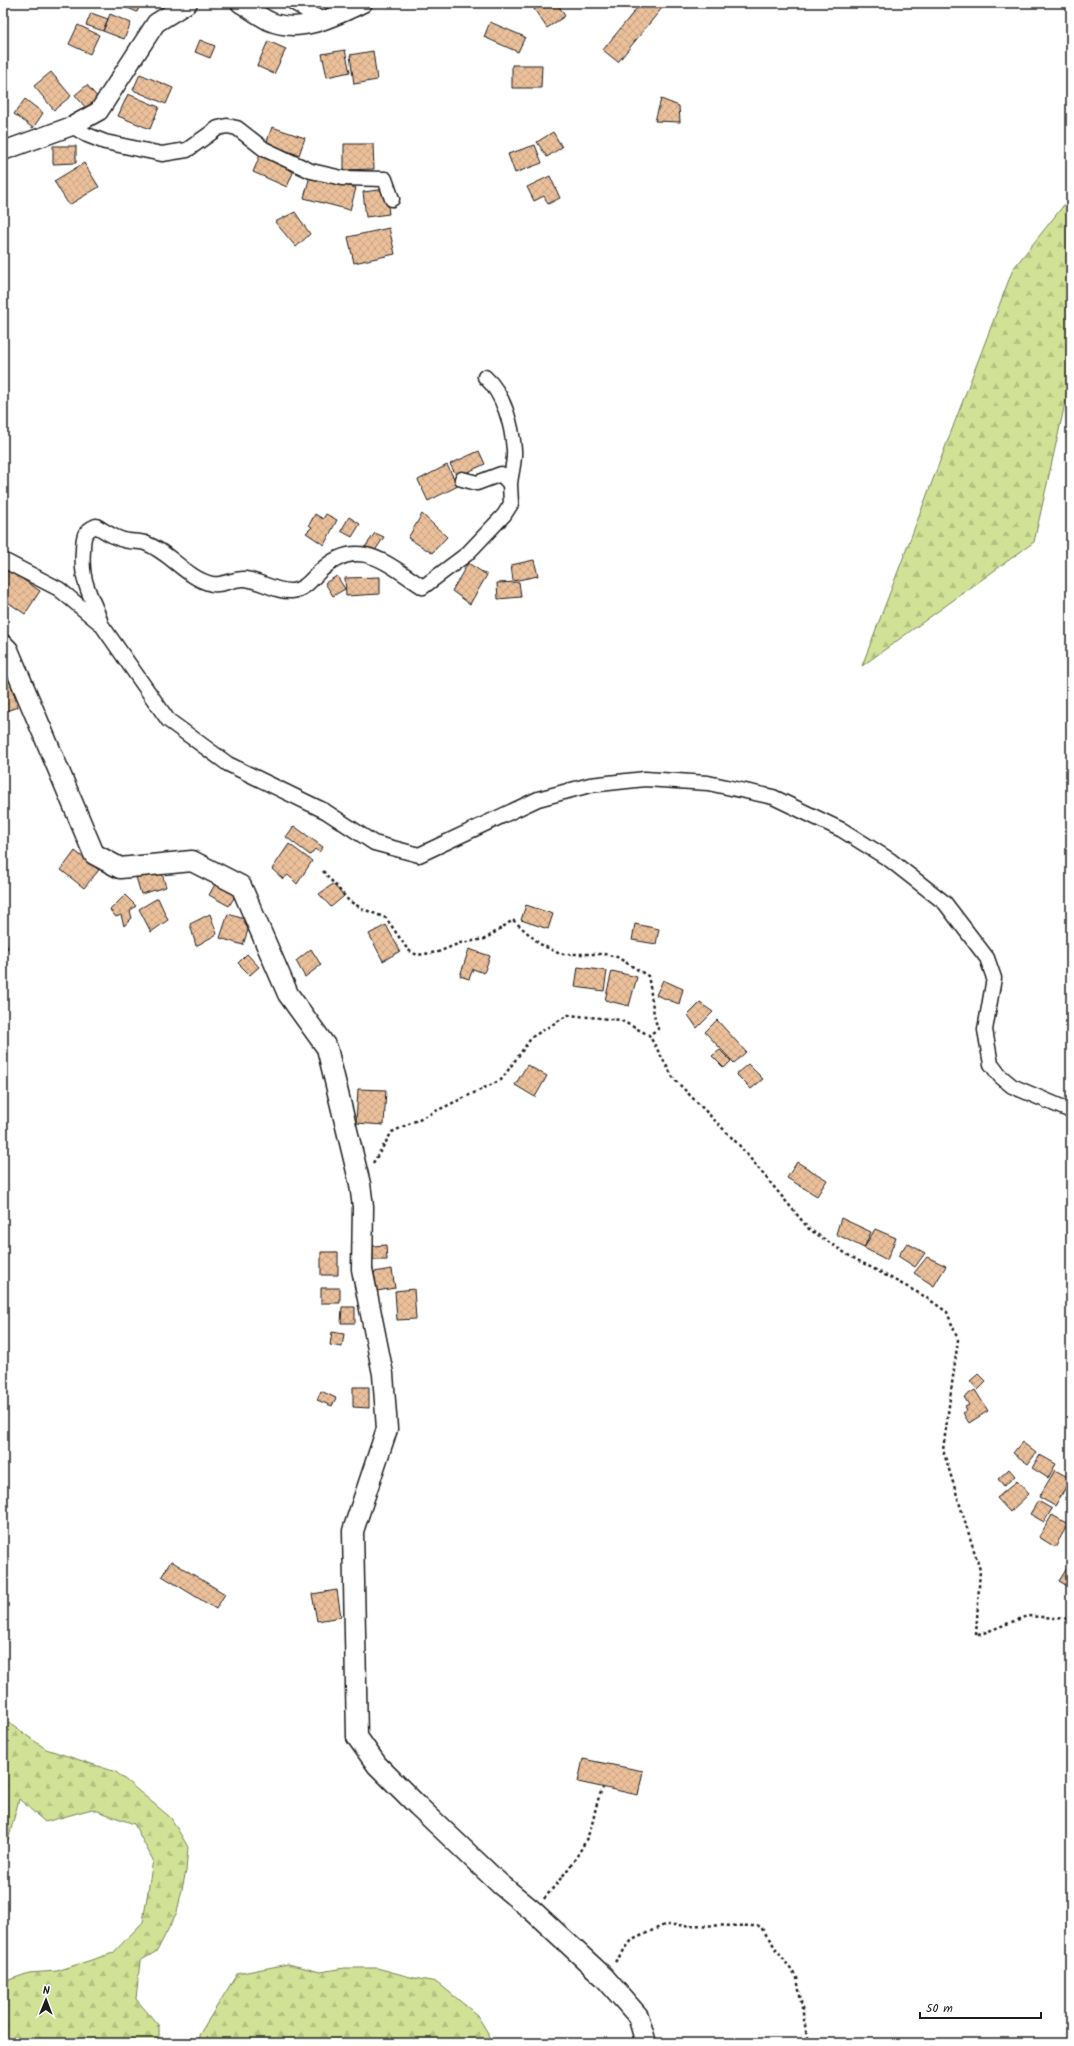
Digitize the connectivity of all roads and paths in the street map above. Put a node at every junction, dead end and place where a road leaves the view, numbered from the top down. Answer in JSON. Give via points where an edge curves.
{"nodes":[{"id":1,"x":188,"y":3,"type":"edge"},
{"id":2,"x":240,"y":3,"type":"edge"},
{"id":3,"x":294,"y":3,"type":"edge"},
{"id":4,"x":363,"y":3,"type":"edge"},
{"id":5,"x":324,"y":21,"type":"junction"},
{"id":6,"x":72,"y":126,"type":"junction"},
{"id":7,"x":3,"y":151,"type":"edge"},
{"id":8,"x":392,"y":199,"type":"dead end"},
{"id":9,"x":485,"y":377,"type":"dead end"},
{"id":10,"x":462,"y":479,"type":"dead end"},
{"id":11,"x":510,"y":484,"type":"junction"},
{"id":12,"x":3,"y":560,"type":"edge"},
{"id":13,"x":101,"y":624,"type":"junction"},
{"id":14,"x":3,"y":645,"type":"edge"},
{"id":15,"x":323,"y":871,"type":"dead end"},
{"id":16,"x":649,"y":1035,"type":"junction"},
{"id":17,"x":1071,"y":1111,"type":"edge"},
{"id":18,"x":360,"y":1184,"type":"junction"},
{"id":19,"x":1071,"y":1619,"type":"edge"},
{"id":20,"x":602,"y":1788,"type":"dead end"},
{"id":21,"x":534,"y":1912,"type":"junction"},
{"id":22,"x":604,"y":1977,"type":"junction"},
{"id":23,"x":646,"y":2043,"type":"edge"},
{"id":24,"x":808,"y":2043,"type":"edge"}],
"edges":[{"from":1,"to":6,"type":"street","via":[[156,23],[99,111]]},
{"from":2,"to":5,"type":"street","via":[[270,22],[306,25]]},
{"from":3,"to":5,"type":"street"},
{"from":4,"to":5,"type":"street"},
{"from":6,"to":7,"type":"street"},
{"from":6,"to":8,"type":"street","via":[[105,142],[162,154],[187,150],[218,128],[237,128],[264,149],[311,171],[342,178],[385,179]]},
{"from":9,"to":11,"type":"street","via":[[495,386],[508,418],[515,451]]},
{"from":10,"to":11,"type":"street","via":[[477,483],[500,474]]},
{"from":11,"to":13,"type":"street","via":[[511,504],[504,515],[467,554],[423,587],[380,559],[358,553],[329,563],[304,587],[293,591],[245,579],[214,584],[196,578],[144,543],[123,540],[96,526],[88,529],[83,537],[82,570]]},
{"from":12,"to":13,"type":"street","via":[[58,589]]},
{"from":13,"to":17,"type":"street","via":[[168,720],[228,764],[325,811],[374,843],[419,856],[538,799],[590,785],[645,779],[708,783],[773,797],[842,830],[890,860],[945,903],[987,958],[994,978],[985,1030],[991,1064],[1012,1086]]},
{"from":14,"to":18,"type":"main road","via":[[8,650],[94,854],[120,868],[192,861],[241,886],[288,994],[328,1048]]},
{"from":15,"to":16,"type":"path","via":[[349,900],[386,918],[408,950],[417,955],[485,939],[513,920],[540,944],[560,954],[604,954],[617,957],[648,976],[652,1009],[658,1029]]},
{"from":16,"to":18,"type":"path","via":[[620,1020],[568,1015],[532,1037],[501,1080],[392,1132]]},
{"from":16,"to":19,"type":"path","via":[[674,1079],[739,1145],[809,1229],[848,1255],[924,1296],[947,1312],[958,1340],[943,1450],[980,1570],[976,1636],[1027,1616]]},
{"from":18,"to":21,"type":"main road","via":[[364,1207],[362,1269],[383,1374],[387,1429],[353,1530],[357,1737],[377,1765],[418,1806],[500,1884]]},
{"from":20,"to":21,"type":"path","via":[[596,1800],[590,1832],[574,1862]]},
{"from":21,"to":22,"type":"main road"},
{"from":22,"to":23,"type":"main road","via":[[638,2016]]},
{"from":22,"to":24,"type":"path","via":[[632,1940],[664,1925],[760,1926],[797,1978]]}]}
